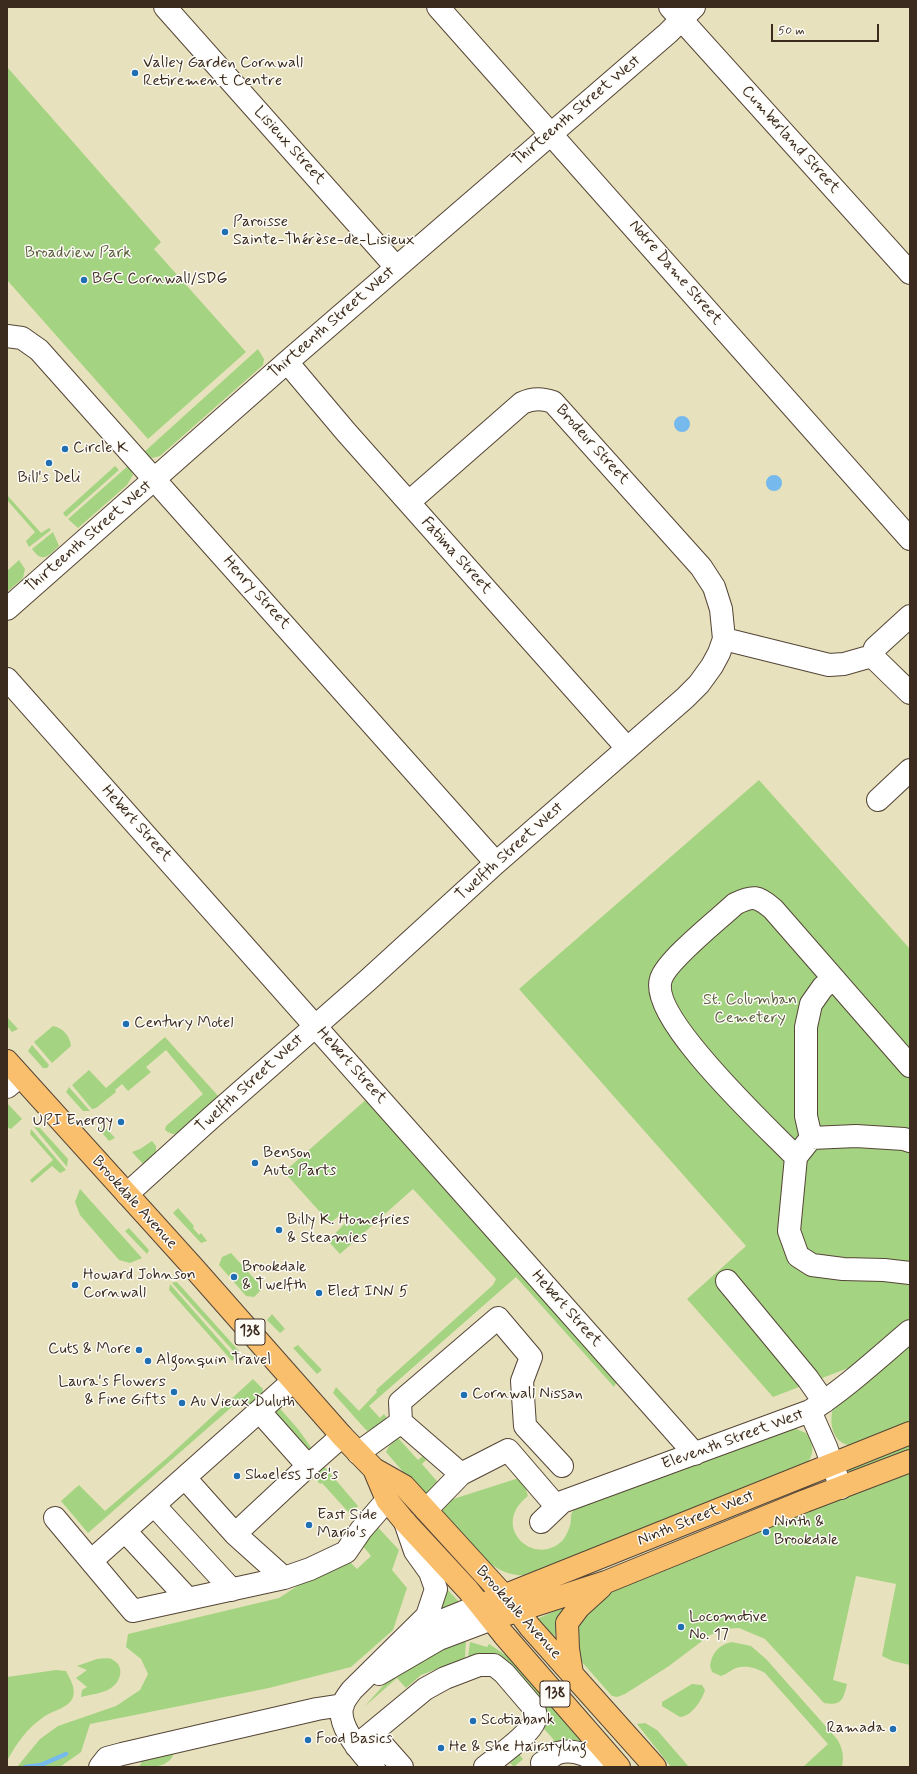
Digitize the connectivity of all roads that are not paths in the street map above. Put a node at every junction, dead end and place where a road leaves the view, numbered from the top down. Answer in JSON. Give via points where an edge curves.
{"nodes":[{"id":1,"x":165,"y":7,"type":"edge"},
{"id":2,"x":438,"y":7,"type":"edge"},
{"id":3,"x":682,"y":11,"type":"edge"},
{"id":4,"x":551,"y":133,"type":"junction"},
{"id":5,"x":396,"y":267,"type":"junction"},
{"id":6,"x":910,"y":273,"type":"edge"},
{"id":7,"x":7,"y":336,"type":"edge"},
{"id":8,"x":287,"y":362,"type":"junction"},
{"id":9,"x":155,"y":479,"type":"junction"},
{"id":10,"x":409,"y":502,"type":"junction"},
{"id":11,"x":910,"y":539,"type":"edge"},
{"id":12,"x":7,"y":609,"type":"edge"},
{"id":13,"x":910,"y":616,"type":"edge"},
{"id":14,"x":724,"y":639,"type":"junction"},
{"id":15,"x":872,"y":656,"type":"junction"},
{"id":16,"x":7,"y":679,"type":"edge"},
{"id":17,"x":910,"y":693,"type":"edge"},
{"id":18,"x":627,"y":748,"type":"junction"},
{"id":19,"x":910,"y":770,"type":"edge"},
{"id":20,"x":878,"y":800,"type":"dead end"},
{"id":21,"x":496,"y":863,"type":"junction"},
{"id":22,"x":834,"y":979,"type":"junction"},
{"id":23,"x":316,"y":1026,"type":"junction"},
{"id":24,"x":910,"y":1066,"type":"edge"},
{"id":25,"x":11,"y":1074,"type":"edge"},
{"id":26,"x":811,"y":1138,"type":"junction"},
{"id":27,"x":910,"y":1141,"type":"edge"},
{"id":28,"x":796,"y":1157,"type":"junction"},
{"id":29,"x":127,"y":1194,"type":"junction"},
{"id":30,"x":910,"y":1273,"type":"edge"},
{"id":31,"x":728,"y":1281,"type":"dead end"},
{"id":32,"x":910,"y":1331,"type":"edge"},
{"id":33,"x":293,"y":1381,"type":"junction"},
{"id":34,"x":817,"y":1407,"type":"junction"},
{"id":35,"x":260,"y":1412,"type":"junction"},
{"id":36,"x":401,"y":1422,"type":"junction"},
{"id":37,"x":525,"y":1426,"type":"junction"},
{"id":38,"x":910,"y":1433,"type":"edge"},
{"id":39,"x":342,"y":1436,"type":"junction"},
{"id":40,"x":508,"y":1450,"type":"junction"},
{"id":41,"x":358,"y":1453,"type":"junction"},
{"id":42,"x":695,"y":1454,"type":"junction"},
{"id":43,"x":910,"y":1461,"type":"edge"},
{"id":44,"x":832,"y":1464,"type":"junction"},
{"id":45,"x":308,"y":1466,"type":"junction"},
{"id":46,"x":562,"y":1466,"type":"dead end"},
{"id":47,"x":374,"y":1469,"type":"junction"},
{"id":48,"x":461,"y":1474,"type":"junction"},
{"id":49,"x":185,"y":1478,"type":"junction"},
{"id":50,"x":841,"y":1488,"type":"junction"},
{"id":51,"x":387,"y":1500,"type":"junction"},
{"id":52,"x":154,"y":1506,"type":"junction"},
{"id":53,"x":557,"y":1507,"type":"junction"},
{"id":54,"x":426,"y":1510,"type":"junction"},
{"id":55,"x":55,"y":1518,"type":"dead end"},
{"id":56,"x":405,"y":1522,"type":"junction"},
{"id":57,"x":541,"y":1522,"type":"dead end"},
{"id":58,"x":125,"y":1531,"type":"junction"},
{"id":59,"x":235,"y":1534,"type":"junction"},
{"id":60,"x":91,"y":1561,"type":"junction"},
{"id":61,"x":284,"y":1578,"type":"junction"},
{"id":62,"x":606,"y":1582,"type":"junction"},
{"id":63,"x":232,"y":1590,"type":"junction"},
{"id":64,"x":188,"y":1599,"type":"junction"},
{"id":65,"x":511,"y":1604,"type":"junction"},
{"id":66,"x":487,"y":1612,"type":"junction"},
{"id":67,"x":407,"y":1635,"type":"junction"},
{"id":68,"x":572,"y":1674,"type":"junction"},
{"id":69,"x":347,"y":1698,"type":"junction"},
{"id":70,"x":520,"y":1739,"type":"junction"},
{"id":71,"x":364,"y":1740,"type":"junction"},
{"id":72,"x":124,"y":1761,"type":"edge"},
{"id":73,"x":544,"y":1765,"type":"edge"},
{"id":74,"x":487,"y":1766,"type":"edge"},
{"id":75,"x":100,"y":1767,"type":"edge"},
{"id":76,"x":374,"y":1767,"type":"edge"},
{"id":77,"x":402,"y":1767,"type":"edge"},
{"id":78,"x":605,"y":1767,"type":"edge"},
{"id":79,"x":619,"y":1767,"type":"edge"},
{"id":80,"x":655,"y":1767,"type":"edge"}],
"edges":[{"from":1,"to":5,"type":"street","name":"Lisieux Street"},
{"from":2,"to":4,"type":"street","name":"Notre Dame Street"},
{"from":3,"to":4,"type":"street","name":"Thirteenth Street West","via":[[668,34]]},
{"from":3,"to":6,"type":"street","name":"Cumberland Street"},
{"from":4,"to":5,"type":"street","name":"Thirteenth Street West"},
{"from":4,"to":11,"type":"street","name":"Notre Dame Street"},
{"from":5,"to":8,"type":"street","name":"Thirteenth Street West"},
{"from":7,"to":9,"type":"street","name":"Henry Street","via":[[22,338],[39,350]]},
{"from":8,"to":9,"type":"street","name":"Thirteenth Street West"},
{"from":8,"to":10,"type":"street","name":"Fatima Street"},
{"from":9,"to":12,"type":"street","name":"Thirteenth Street West"},
{"from":9,"to":21,"type":"street","name":"Henry Street"},
{"from":10,"to":14,"type":"street","name":"Brodeur Street","via":[[522,402],[536,399],[553,402],[701,567],[718,596]]},
{"from":10,"to":18,"type":"street","name":"Fatima Street"},
{"from":13,"to":15,"type":"street","via":[[875,648]]},
{"from":14,"to":15,"type":"street","via":[[829,664],[844,664]]},
{"from":14,"to":18,"type":"street","name":"Twelfth Street West","via":[[712,666],[699,684]]},
{"from":15,"to":17,"type":"street"},
{"from":16,"to":23,"type":"street","name":"Hebert Street"},
{"from":18,"to":21,"type":"street","name":"Twelfth Street West"},
{"from":19,"to":20,"type":"street"},
{"from":21,"to":23,"type":"street","name":"Twelfth Street West"},
{"from":22,"to":24,"type":"street"},
{"from":22,"to":26,"type":"street","via":[[823,987],[811,1004],[806,1027],[806,1116]]},
{"from":22,"to":28,"type":"street","via":[[773,909],[761,899],[749,898],[736,904],[668,966],[660,980],[661,997],[670,1016],[698,1055]]},
{"from":23,"to":29,"type":"street","name":"Twelfth Street West"},
{"from":23,"to":42,"type":"street","name":"Hebert Street"},
{"from":25,"to":29,"type":"main road","name":"Brookdale Avenue","number":"138"},
{"from":26,"to":27,"type":"street","via":[[856,1136]]},
{"from":26,"to":28,"type":"street"},
{"from":28,"to":30,"type":"street","via":[[789,1231],[798,1256],[812,1265]]},
{"from":29,"to":33,"type":"main road","name":"Brookdale Avenue","number":"138"},
{"from":31,"to":34,"type":"street","via":[[808,1379]]},
{"from":32,"to":34,"type":"street","name":"Eleventh Street West"},
{"from":33,"to":35,"type":"street"},
{"from":33,"to":39,"type":"main road","name":"Brookdale Avenue","number":"138"},
{"from":34,"to":42,"type":"street","name":"Eleventh Street West"},
{"from":34,"to":44,"type":"street"},
{"from":35,"to":45,"type":"street"},
{"from":35,"to":49,"type":"street"},
{"from":36,"to":37,"type":"street","via":[[400,1402],[498,1318],[531,1357],[522,1381]]},
{"from":36,"to":41,"type":"street"},
{"from":36,"to":48,"type":"street"},
{"from":37,"to":40,"type":"street"},
{"from":37,"to":46,"type":"street"},
{"from":38,"to":44,"type":"main road","name":"Ninth Street West"},
{"from":39,"to":41,"type":"main road","name":"Brookdale Avenue","number":"138"},
{"from":39,"to":45,"type":"street"},
{"from":40,"to":48,"type":"street"},
{"from":40,"to":53,"type":"street"},
{"from":41,"to":47,"type":"main road","name":"Brookdale Avenue","number":"138"},
{"from":42,"to":53,"type":"street","name":"Eleventh Street West","via":[[562,1502]]},
{"from":43,"to":50,"type":"main road","name":"Ninth Street West"},
{"from":44,"to":50,"type":"street"},
{"from":44,"to":65,"type":"main road","name":"Ninth Street West"},
{"from":45,"to":59,"type":"street"},
{"from":47,"to":51,"type":"main road","name":"Brookdale Avenue","number":"138"},
{"from":47,"to":54,"type":"main road","name":"Brookdale Avenue","number":"138","via":[[404,1486]]},
{"from":48,"to":54,"type":"street"},
{"from":49,"to":52,"type":"street"},
{"from":49,"to":59,"type":"street"},
{"from":50,"to":62,"type":"main road","name":"Ninth Street West"},
{"from":51,"to":56,"type":"main road","name":"Brookdale Avenue","number":"138"},
{"from":51,"to":61,"type":"street","via":[[346,1552]]},
{"from":52,"to":58,"type":"street"},
{"from":52,"to":63,"type":"street"},
{"from":53,"to":57,"type":"street","name":"Eleventh Street West"},
{"from":54,"to":65,"type":"main road","name":"Brookdale Avenue","number":"138"},
{"from":55,"to":60,"type":"street"},
{"from":56,"to":66,"type":"main road","name":"Brookdale Avenue","number":"138"},
{"from":56,"to":67,"type":"street","via":[[415,1551],[430,1572],[436,1589],[427,1616]]},
{"from":58,"to":60,"type":"street"},
{"from":58,"to":64,"type":"street"},
{"from":59,"to":61,"type":"street"},
{"from":60,"to":64,"type":"street","via":[[133,1611]]},
{"from":61,"to":63,"type":"street"},
{"from":62,"to":65,"type":"main road","name":"Ninth Street West"},
{"from":62,"to":68,"type":"main road","via":[[579,1607],[567,1623]]},
{"from":63,"to":64,"type":"street"},
{"from":65,"to":66,"type":"main road","name":"Ninth Street West"},
{"from":65,"to":68,"type":"main road","name":"Brookdale Avenue"},
{"from":66,"to":67,"type":"street"},
{"from":66,"to":69,"type":"street","via":[[439,1639]]},
{"from":66,"to":79,"type":"main road","name":"Brookdale Avenue","number":"138"},
{"from":67,"to":69,"type":"street"},
{"from":68,"to":80,"type":"main road","name":"Brookdale Avenue"},
{"from":69,"to":71,"type":"street","via":[[342,1717],[347,1732]]},
{"from":69,"to":72,"type":"street","via":[[317,1709]]},
{"from":70,"to":71,"type":"street","via":[[535,1721],[534,1708],[494,1665],[479,1665],[425,1689]]},
{"from":70,"to":73,"type":"street"},
{"from":70,"to":74,"type":"street"},
{"from":71,"to":76,"type":"street"},
{"from":71,"to":77,"type":"street"},
{"from":72,"to":75,"type":"street","via":[[107,1758]]},
{"from":73,"to":78,"type":"street","via":[[558,1754],[569,1751],[581,1754]]}]}
